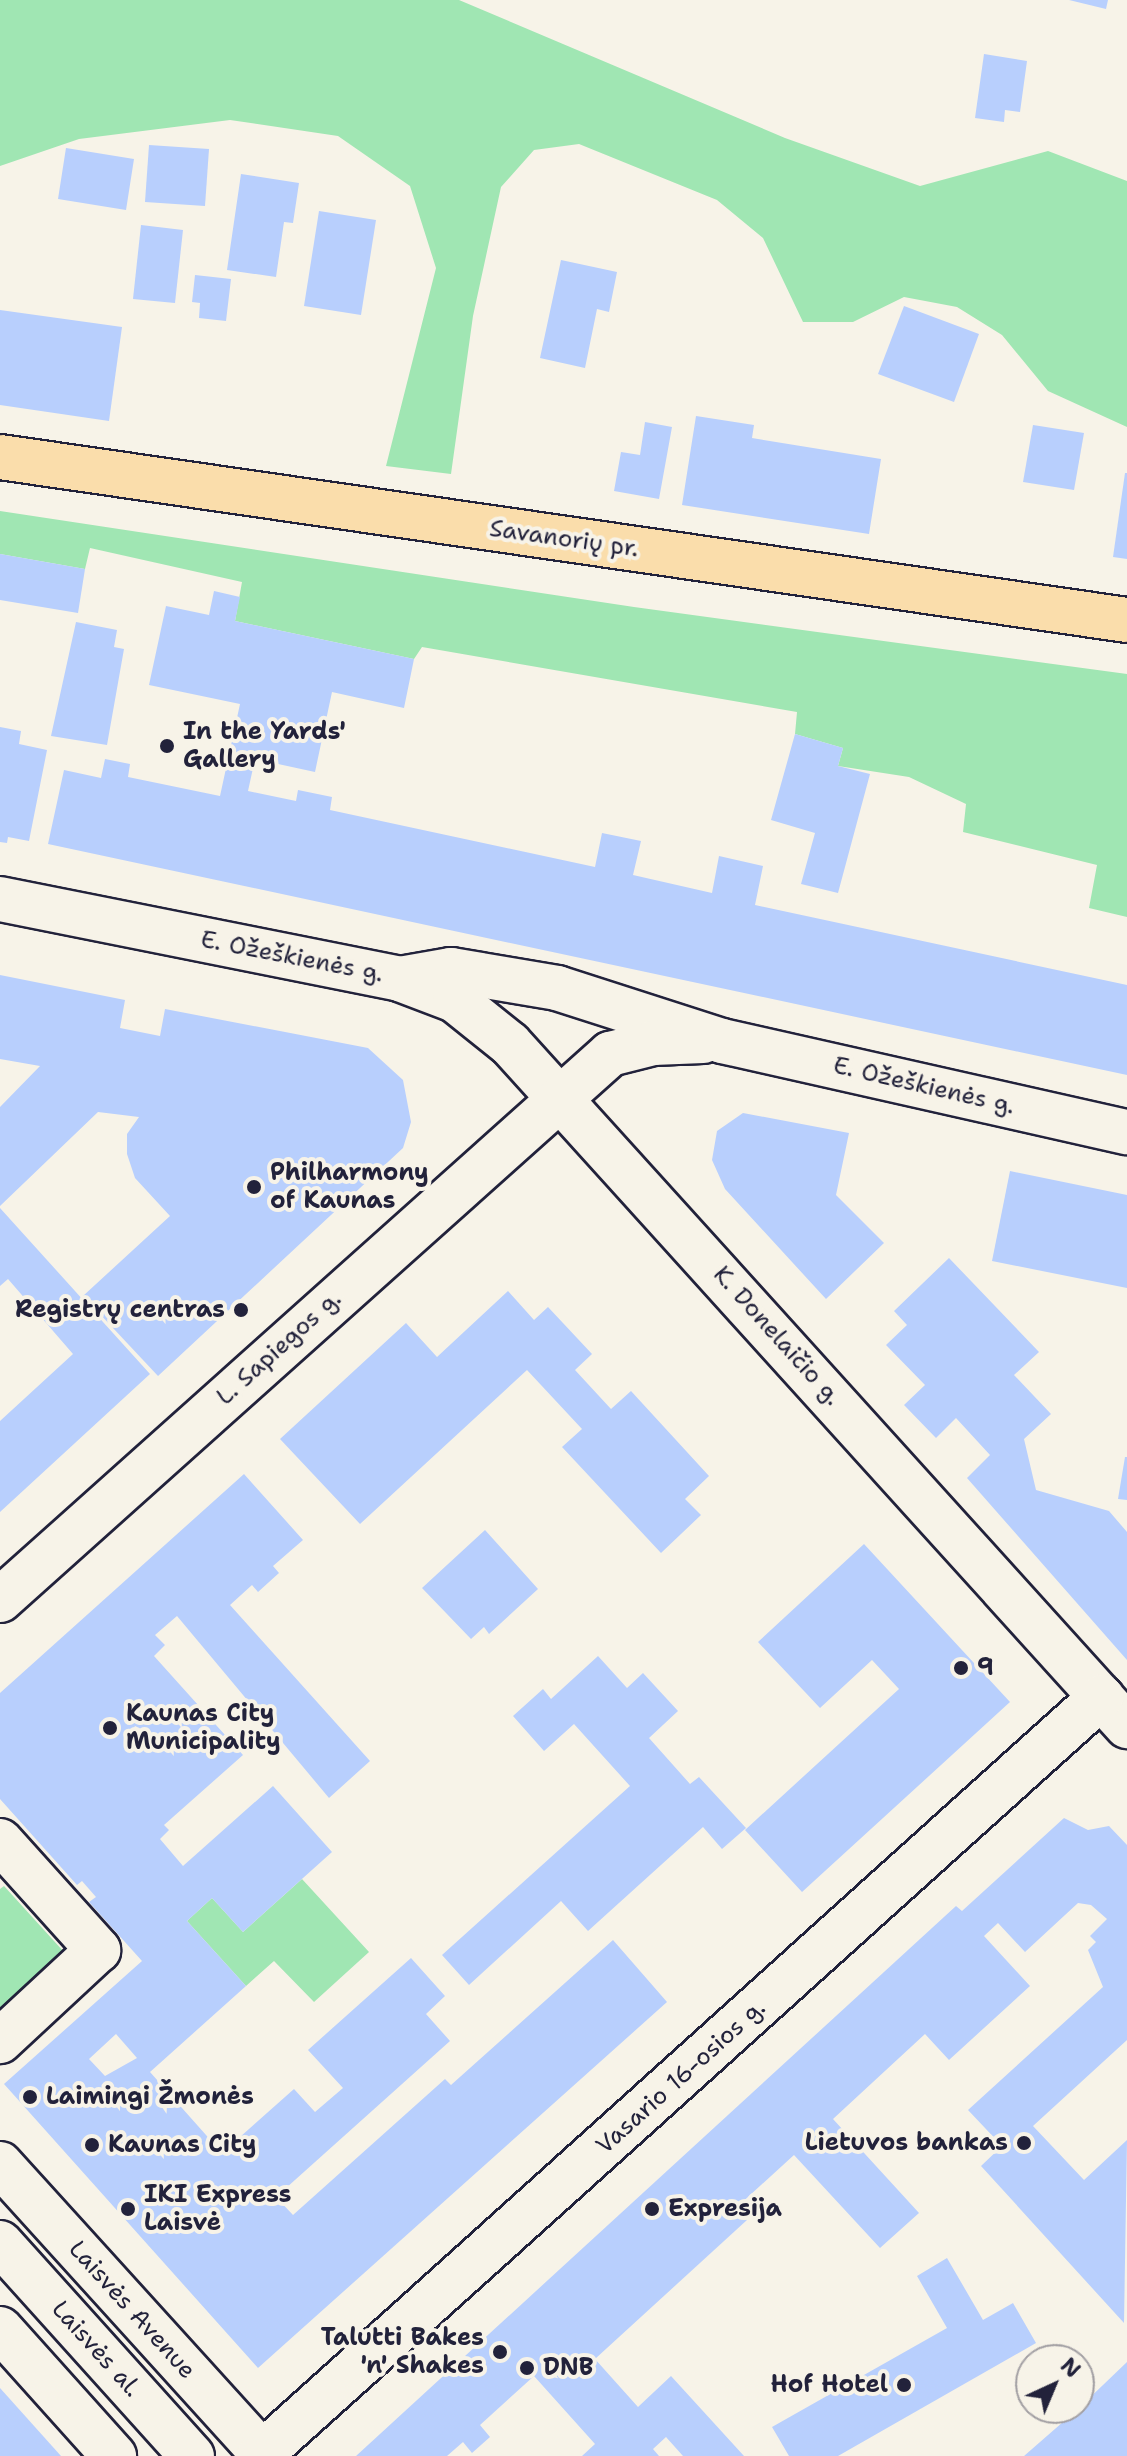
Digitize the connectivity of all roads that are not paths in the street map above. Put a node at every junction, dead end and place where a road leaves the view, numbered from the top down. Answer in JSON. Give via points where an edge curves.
{"nodes":[{"id":1,"x":0,"y":457,"type":"edge"},
{"id":2,"x":1127,"y":620,"type":"edge"},
{"id":3,"x":0,"y":899,"type":"edge"},
{"id":4,"x":400,"y":979,"type":"junction"},
{"id":5,"x":722,"y":1041,"type":"junction"},
{"id":6,"x":559,"y":1096,"type":"junction"},
{"id":7,"x":1127,"y":1132,"type":"edge"},
{"id":8,"x":0,"y":1600,"type":"edge"},
{"id":9,"x":1114,"y":1712,"type":"edge"},
{"id":10,"x":0,"y":1841,"type":"edge"},
{"id":11,"x":0,"y":2041,"type":"edge"},
{"id":12,"x":0,"y":2164,"type":"edge"},
{"id":13,"x":0,"y":2243,"type":"edge"},
{"id":14,"x":0,"y":2329,"type":"edge"},
{"id":15,"x":262,"y":2455,"type":"edge"},
{"id":16,"x":114,"y":2456,"type":"edge"},
{"id":17,"x":192,"y":2456,"type":"edge"}],
"edges":[{"from":1,"to":2,"type":"main road","name":"Savanorių pr."},
{"from":3,"to":4,"type":"street","name":"E. Ožeškienės g."},
{"from":4,"to":5,"type":"street","name":"E. Ožeškienės g.","via":[[451,970],[557,988]]},
{"from":4,"to":6,"type":"street","name":"K. Donelaičio g.","via":[[455,1000],[510,1044]]},
{"from":5,"to":6,"type":"street","name":"E. Ožeškienės g.","via":[[653,1043],[610,1054]]},
{"from":5,"to":7,"type":"street","name":"E. Ožeškienės g."},
{"from":6,"to":8,"type":"street","name":"L. Sapiegos g."},
{"from":6,"to":9,"type":"street","name":"K. Donelaičio g."},
{"from":9,"to":15,"type":"street","name":"Vasario 16-osios g."},
{"from":10,"to":11,"type":"street","via":[[98,1950]]},
{"from":12,"to":15,"type":"street","name":"Laisvės Avenue"},
{"from":13,"to":17,"type":"street","name":"Laisvės al."},
{"from":14,"to":16,"type":"street"}]}
